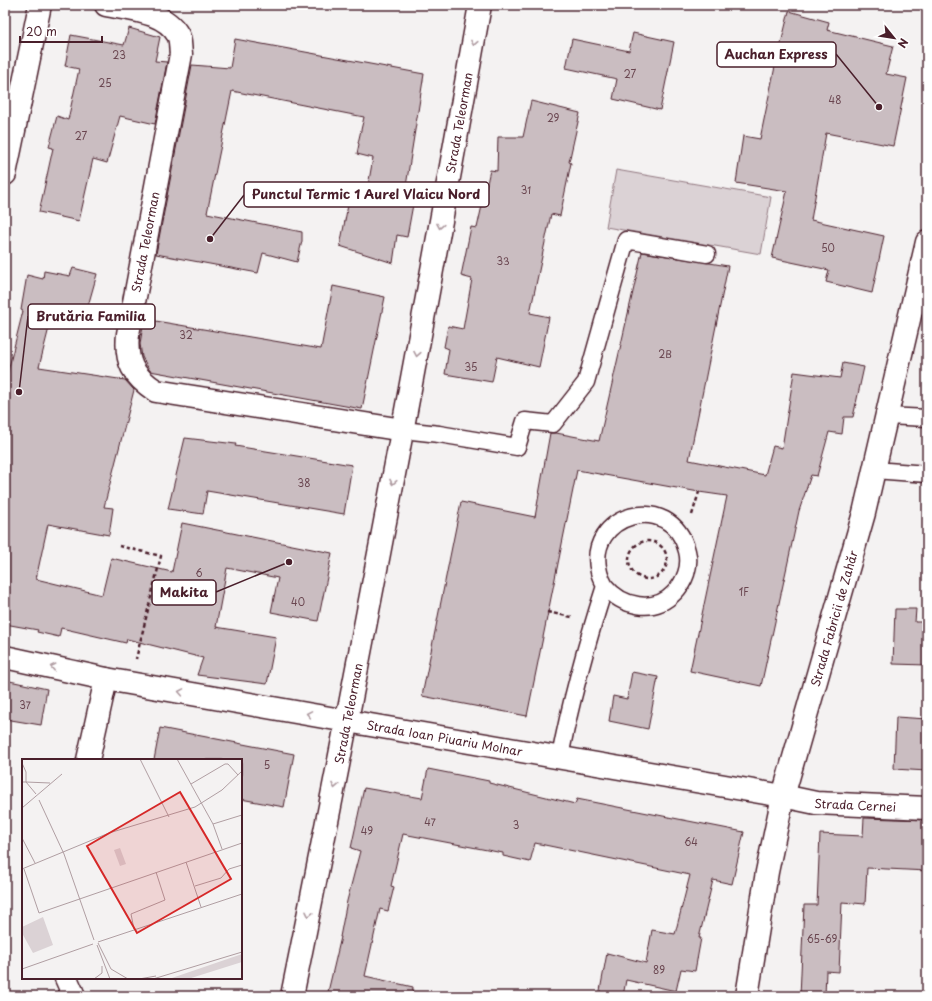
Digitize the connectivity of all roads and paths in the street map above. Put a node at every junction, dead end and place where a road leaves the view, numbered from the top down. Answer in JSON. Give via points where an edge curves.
{"nodes":[{"id":1,"x":40,"y":5,"type":"edge"},
{"id":2,"x":106,"y":5,"type":"edge"},
{"id":3,"x":480,"y":5,"type":"edge"},
{"id":4,"x":5,"y":174,"type":"edge"},
{"id":5,"x":927,"y":242,"type":"edge"},
{"id":6,"x":707,"y":254,"type":"dead end"},
{"id":7,"x":887,"y":416,"type":"junction"},
{"id":8,"x":927,"y":418,"type":"edge"},
{"id":9,"x":403,"y":430,"type":"junction"},
{"id":10,"x":874,"y":470,"type":"junction"},
{"id":11,"x":927,"y":474,"type":"edge"},
{"id":12,"x":119,"y":546,"type":"dead end"},
{"id":13,"x":660,"y":575,"type":"joint"},
{"id":14,"x":605,"y":586,"type":"junction"},
{"id":15,"x":5,"y":657,"type":"edge"},
{"id":16,"x":106,"y":679,"type":"junction"},
{"id":17,"x":130,"y":683,"type":"junction"},
{"id":18,"x":347,"y":720,"type":"junction"},
{"id":19,"x":560,"y":757,"type":"junction"},
{"id":20,"x":88,"y":759,"type":"edge"},
{"id":21,"x":783,"y":796,"type":"junction"},
{"id":22,"x":927,"y":808,"type":"edge"},
{"id":23,"x":66,"y":979,"type":"edge"},
{"id":24,"x":74,"y":996,"type":"edge"},
{"id":25,"x":292,"y":996,"type":"edge"},
{"id":26,"x":747,"y":996,"type":"edge"}],
"edges":[{"from":1,"to":4,"type":"street"},
{"from":2,"to":9,"type":"street","name":"Strada Teleorman","via":[[154,15],[169,24],[179,36],[181,54],[128,334],[126,349],[136,374],[156,391]]},
{"from":3,"to":9,"type":"street","name":"Strada Teleorman","one_way":true},
{"from":5,"to":7,"type":"street","name":"Strada Fabricii de Zahăr"},
{"from":6,"to":9,"type":"lane","via":[[626,240],[586,382],[552,424],[525,421],[517,447]]},
{"from":7,"to":8,"type":"lane"},
{"from":7,"to":10,"type":"street","name":"Strada Fabricii de Zahăr"},
{"from":9,"to":18,"type":"street","name":"Strada Teleorman","one_way":true},
{"from":10,"to":11,"type":"lane"},
{"from":10,"to":21,"type":"street","name":"Strada Fabricii de Zahăr"},
{"from":12,"to":17,"type":"path","via":[[161,556]]},
{"from":13,"to":13,"type":"path","via":[[667,565],[662,546],[644,541],[633,548],[629,560],[632,572],[649,580]]},
{"from":14,"to":14,"type":"lane","via":[[598,573],[597,558],[600,544],[608,531],[619,521],[648,514],[662,518],[680,533],[685,541],[688,556],[687,572],[680,586],[670,597],[656,604],[640,606],[625,602]]},
{"from":14,"to":19,"type":"lane"},
{"from":16,"to":15,"type":"street","name":"Strada Ioan Piuariu Molnar","one_way":true},
{"from":16,"to":17,"type":"street","name":"Strada Ioan Piuariu Molnar"},
{"from":16,"to":20,"type":"street"},
{"from":18,"to":17,"type":"street","name":"Strada Ioan Piuariu Molnar","one_way":true},
{"from":18,"to":19,"type":"street","name":"Strada Ioan Piuariu Molnar"},
{"from":18,"to":25,"type":"street","name":"Strada Teleorman","one_way":true},
{"from":19,"to":21,"type":"street","name":"Strada Ioan Piuariu Molnar"},
{"from":21,"to":22,"type":"street","name":"Strada Cernei","via":[[816,804]]},
{"from":21,"to":26,"type":"street","name":"Strada Fabricii de Zahăr","via":[[767,872]]},
{"from":23,"to":24,"type":"street"}]}
